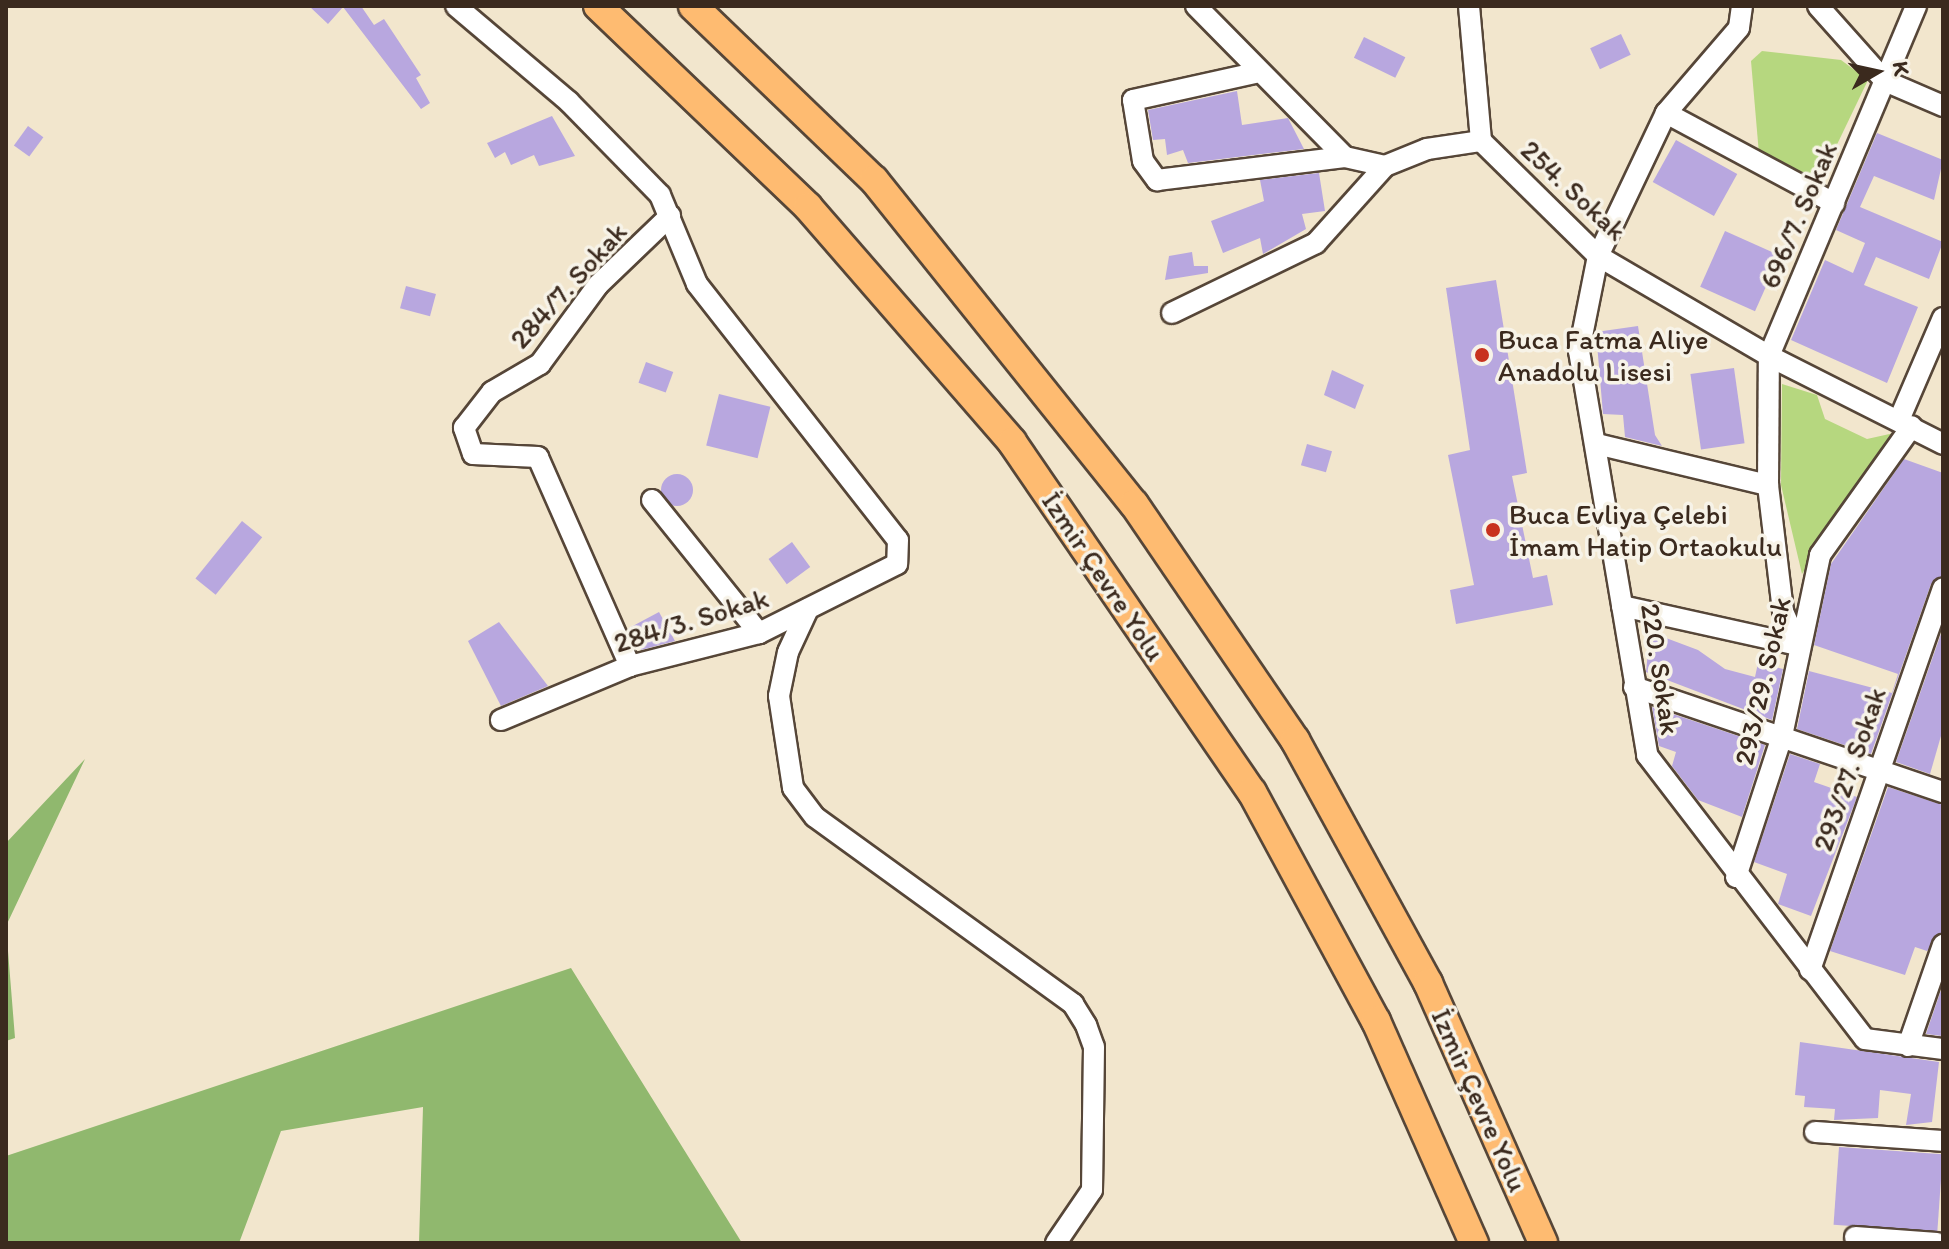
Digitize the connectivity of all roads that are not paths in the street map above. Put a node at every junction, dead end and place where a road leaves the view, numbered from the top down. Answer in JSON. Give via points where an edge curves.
{"nodes":[{"id":1,"x":456,"y":6,"type":"edge"},
{"id":2,"x":598,"y":6,"type":"edge"},
{"id":3,"x":693,"y":6,"type":"edge"},
{"id":4,"x":1196,"y":6,"type":"edge"},
{"id":5,"x":1469,"y":6,"type":"edge"},
{"id":6,"x":1742,"y":6,"type":"edge"},
{"id":7,"x":1818,"y":6,"type":"edge"},
{"id":8,"x":1916,"y":6,"type":"edge"},
{"id":9,"x":1255,"y":73,"type":"junction"},
{"id":10,"x":1885,"y":81,"type":"junction"},
{"id":11,"x":1943,"y":106,"type":"edge"},
{"id":12,"x":1666,"y":113,"type":"junction"},
{"id":13,"x":1481,"y":141,"type":"junction"},
{"id":14,"x":1345,"y":157,"type":"junction"},
{"id":15,"x":1385,"y":166,"type":"junction"},
{"id":16,"x":1834,"y":203,"type":"junction"},
{"id":17,"x":670,"y":216,"type":"junction"},
{"id":18,"x":1598,"y":256,"type":"junction"},
{"id":19,"x":1172,"y":313,"type":"dead end"},
{"id":20,"x":1943,"y":318,"type":"edge"},
{"id":21,"x":1769,"y":356,"type":"junction"},
{"id":22,"x":1905,"y":423,"type":"junction"},
{"id":23,"x":1597,"y":444,"type":"junction"},
{"id":24,"x":1943,"y":444,"type":"edge"},
{"id":25,"x":1768,"y":485,"type":"junction"},
{"id":26,"x":652,"y":500,"type":"dead end"},
{"id":27,"x":1943,"y":588,"type":"edge"},
{"id":28,"x":1622,"y":606,"type":"junction"},
{"id":29,"x":808,"y":609,"type":"junction"},
{"id":30,"x":759,"y":633,"type":"junction"},
{"id":31,"x":1798,"y":645,"type":"junction"},
{"id":32,"x":630,"y":666,"type":"junction"},
{"id":33,"x":1634,"y":687,"type":"junction"},
{"id":34,"x":501,"y":720,"type":"dead end"},
{"id":35,"x":1782,"y":736,"type":"junction"},
{"id":36,"x":1877,"y":771,"type":"junction"},
{"id":37,"x":1943,"y":792,"type":"edge"},
{"id":38,"x":1736,"y":877,"type":"junction"},
{"id":39,"x":1943,"y":945,"type":"edge"},
{"id":40,"x":1810,"y":970,"type":"junction"},
{"id":41,"x":1908,"y":1046,"type":"junction"},
{"id":42,"x":1943,"y":1049,"type":"edge"},
{"id":43,"x":1815,"y":1132,"type":"dead end"},
{"id":44,"x":1943,"y":1141,"type":"edge"},
{"id":45,"x":1855,"y":1237,"type":"dead end"},
{"id":46,"x":1056,"y":1243,"type":"edge"},
{"id":47,"x":1474,"y":1243,"type":"edge"},
{"id":48,"x":1543,"y":1243,"type":"edge"},
{"id":49,"x":1937,"y":1243,"type":"edge"}],
"edges":[{"from":1,"to":17,"type":"street","via":[[621,152]]},
{"from":2,"to":47,"type":"highway","name":"İzmir Çevre Yolu","via":[[808,207],[1012,442],[1252,792],[1376,1021]]},
{"from":3,"to":48,"type":"highway","name":"İzmir Çevre Yolu","via":[[874,180],[1134,504],[1310,767],[1428,983]]},
{"from":4,"to":9,"type":"street"},
{"from":5,"to":13,"type":"street"},
{"from":6,"to":12,"type":"street","name":"220. Sokak","via":[[1739,28]]},
{"from":7,"to":10,"type":"street"},
{"from":8,"to":10,"type":"street","name":"696/7. Sokak"},
{"from":9,"to":14,"type":"street"},
{"from":9,"to":14,"type":"street","via":[[1133,100],[1143,161],[1157,180]]},
{"from":10,"to":11,"type":"street"},
{"from":10,"to":16,"type":"street","name":"696/7. Sokak"},
{"from":12,"to":16,"type":"street"},
{"from":12,"to":18,"type":"street","name":"220. Sokak"},
{"from":13,"to":15,"type":"street","name":"254. Sokak","via":[[1427,149]]},
{"from":13,"to":18,"type":"street","name":"254. Sokak"},
{"from":14,"to":15,"type":"street"},
{"from":15,"to":19,"type":"street","via":[[1316,243]]},
{"from":16,"to":21,"type":"street","name":"696/7. Sokak"},
{"from":17,"to":29,"type":"street","name":"284/3. Sokak","via":[[697,284],[898,540],[897,564]]},
{"from":17,"to":32,"type":"street","name":"284/7. Sokak","via":[[598,285],[540,364],[492,392],[464,428],[465,443],[486,459],[538,457]]},
{"from":18,"to":21,"type":"street","name":"254. Sokak"},
{"from":18,"to":23,"type":"street","name":"220. Sokak","via":[[1579,351]]},
{"from":20,"to":22,"type":"street","name":"293/29. Sokak"},
{"from":21,"to":22,"type":"street","name":"254. Sokak"},
{"from":21,"to":25,"type":"street"},
{"from":22,"to":24,"type":"street","name":"254. Sokak"},
{"from":22,"to":31,"type":"street","name":"293/29. Sokak","via":[[1820,555]]},
{"from":23,"to":25,"type":"street"},
{"from":23,"to":28,"type":"street","name":"220. Sokak"},
{"from":25,"to":31,"type":"street","via":[[1783,611]]},
{"from":26,"to":30,"type":"street"},
{"from":27,"to":36,"type":"street","name":"293/27. Sokak"},
{"from":28,"to":31,"type":"street"},
{"from":28,"to":33,"type":"street","name":"220. Sokak"},
{"from":29,"to":30,"type":"street","name":"284/3. Sokak"},
{"from":29,"to":46,"type":"street","via":[[788,652],[779,696],[793,788],[815,817],[1073,1004],[1086,1025],[1094,1047],[1092,1190]]},
{"from":30,"to":32,"type":"street","name":"284/3. Sokak"},
{"from":31,"to":35,"type":"street","name":"293/29. Sokak"},
{"from":32,"to":34,"type":"street","name":"284/3. Sokak"},
{"from":33,"to":35,"type":"street"},
{"from":33,"to":38,"type":"street","name":"220. Sokak","via":[[1647,755]]},
{"from":35,"to":36,"type":"street"},
{"from":35,"to":38,"type":"street","name":"293/29. Sokak"},
{"from":36,"to":37,"type":"street"},
{"from":36,"to":40,"type":"street","name":"293/27. Sokak"},
{"from":38,"to":40,"type":"street","name":"220. Sokak"},
{"from":39,"to":41,"type":"street"},
{"from":40,"to":41,"type":"street","name":"220. Sokak","via":[[1865,1039]]},
{"from":41,"to":42,"type":"street","name":"220. Sokak"},
{"from":43,"to":44,"type":"street"},
{"from":45,"to":49,"type":"street"}]}
